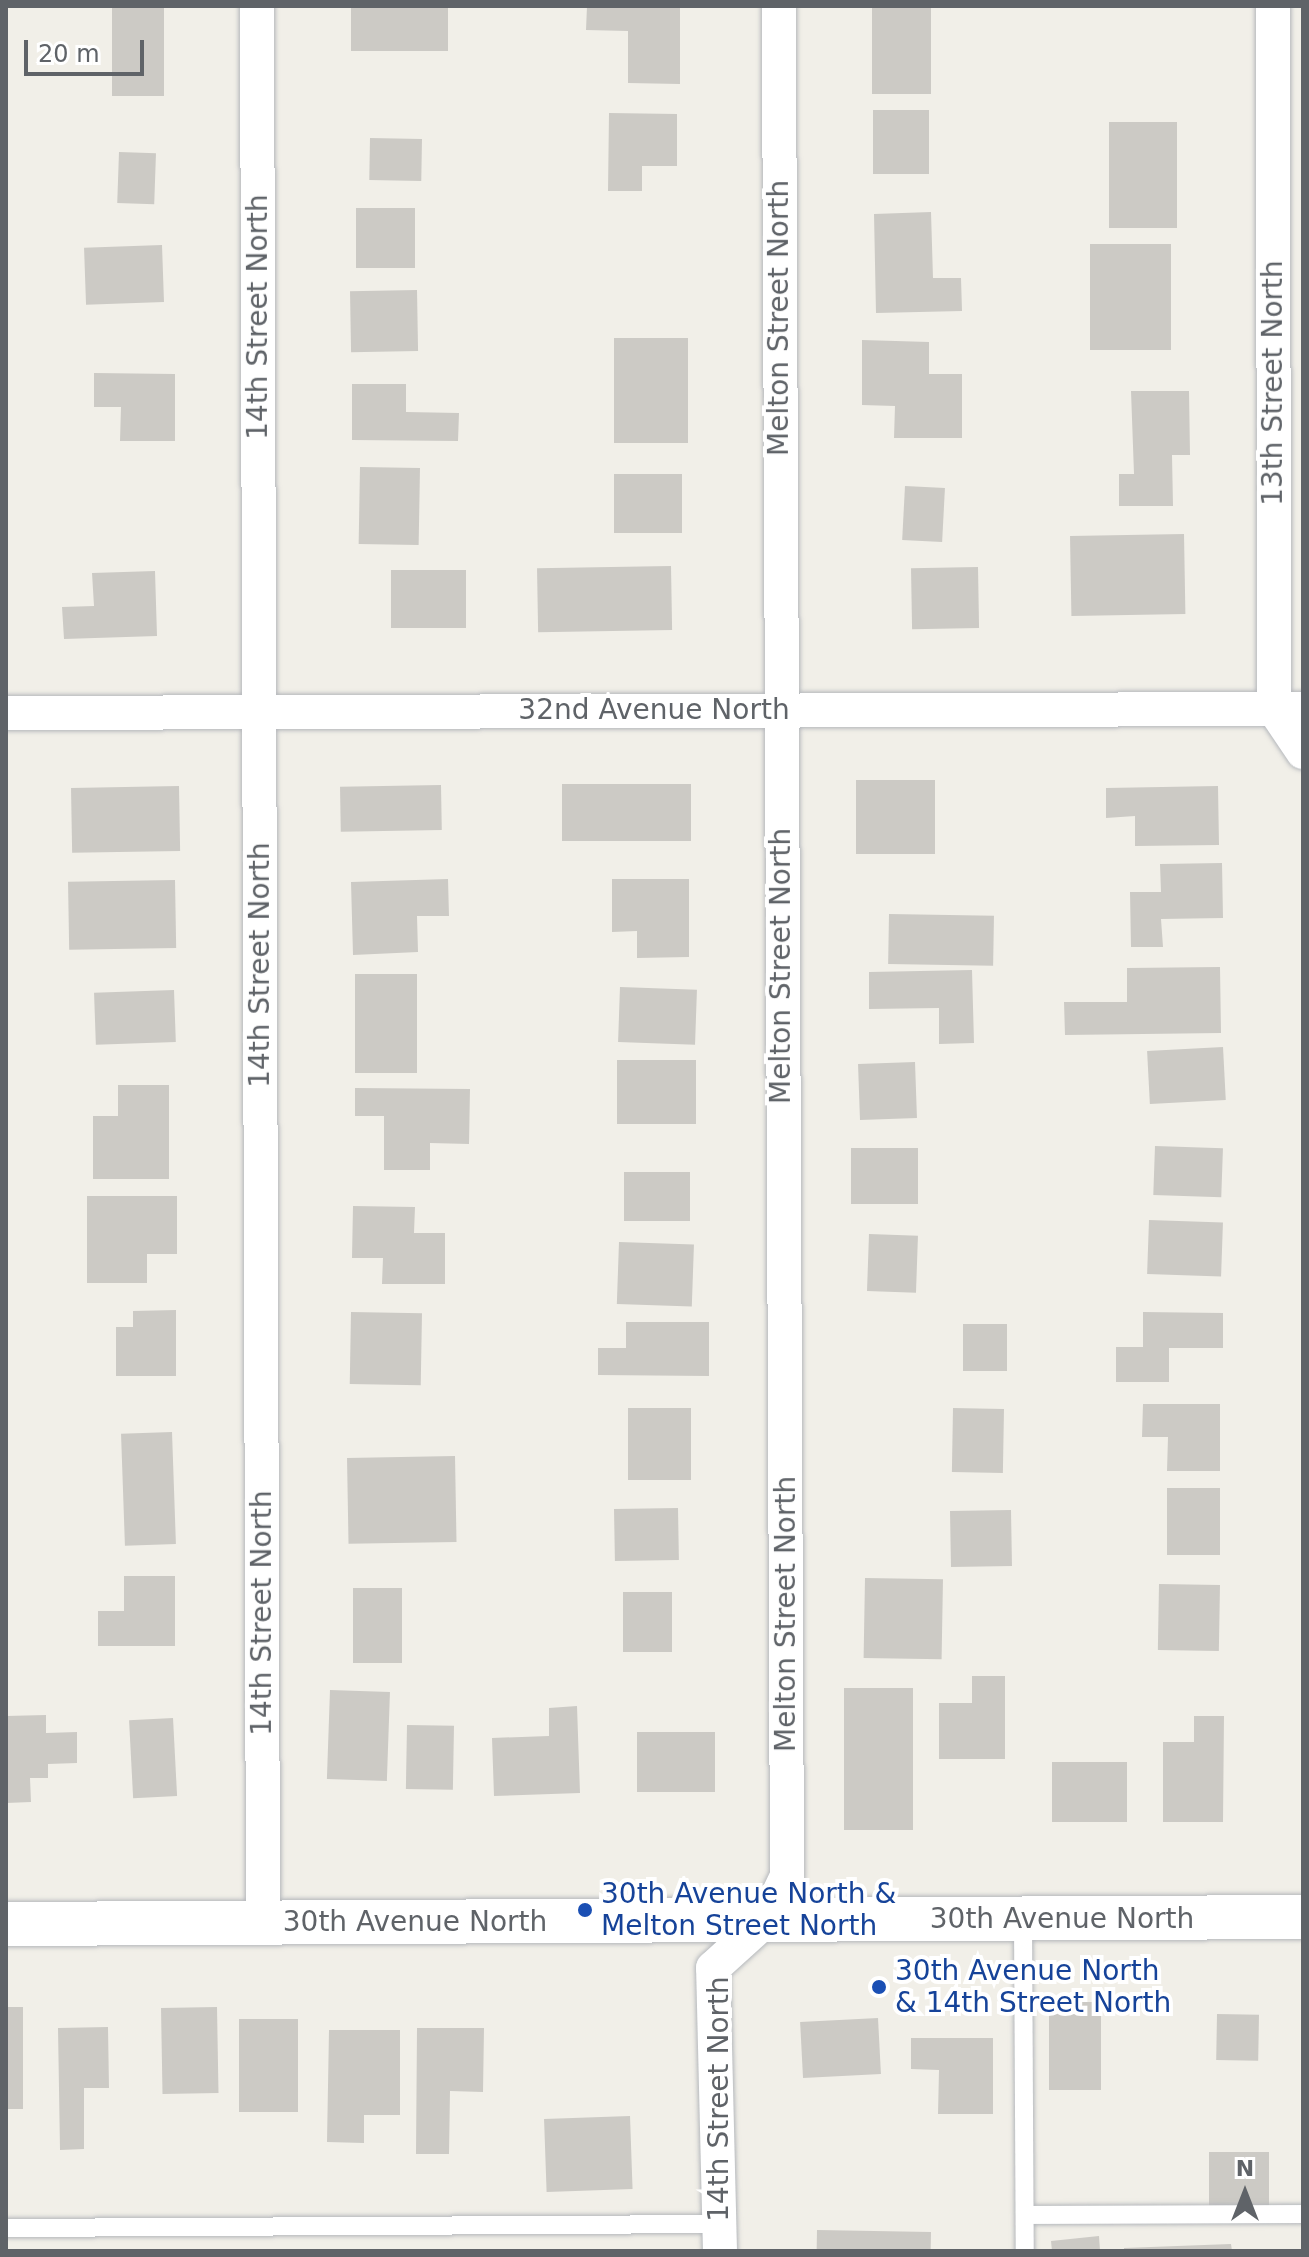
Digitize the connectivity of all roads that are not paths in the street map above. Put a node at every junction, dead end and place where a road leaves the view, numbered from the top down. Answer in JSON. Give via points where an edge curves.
{"nodes":[{"id":1,"x":257,"y":6,"type":"edge"},
{"id":2,"x":779,"y":6,"type":"edge"},
{"id":3,"x":1273,"y":6,"type":"edge"},
{"id":4,"x":1288,"y":709,"type":"edge"},
{"id":5,"x":780,"y":710,"type":"junction"},
{"id":6,"x":259,"y":712,"type":"junction"},
{"id":7,"x":6,"y":713,"type":"edge"},
{"id":8,"x":1303,"y":752,"type":"edge"},
{"id":9,"x":1303,"y":1917,"type":"edge"},
{"id":10,"x":1023,"y":1919,"type":"junction"},
{"id":11,"x":766,"y":1920,"type":"junction"},
{"id":12,"x":263,"y":1923,"type":"junction"},
{"id":13,"x":6,"y":1924,"type":"edge"},
{"id":14,"x":1303,"y":2214,"type":"edge"},
{"id":15,"x":1025,"y":2215,"type":"junction"},
{"id":16,"x":6,"y":2228,"type":"edge"},
{"id":17,"x":720,"y":2238,"type":"edge"},
{"id":18,"x":1025,"y":2251,"type":"edge"}],
"edges":[{"from":1,"to":6,"type":"street","name":"14th Street North"},
{"from":2,"to":5,"type":"street","name":"Melton Street North"},
{"from":3,"to":4,"type":"street","name":"13th Street North"},
{"from":4,"to":5,"type":"street","name":"32nd Avenue North"},
{"from":4,"to":8,"type":"street"},
{"from":5,"to":6,"type":"street","name":"32nd Avenue North"},
{"from":5,"to":11,"type":"street","name":"Melton Street North","via":[[787,1876]]},
{"from":6,"to":7,"type":"street","name":"32nd Avenue North"},
{"from":6,"to":12,"type":"street","name":"14th Street North"},
{"from":9,"to":10,"type":"street","name":"30th Avenue North"},
{"from":10,"to":11,"type":"street","name":"30th Avenue North"},
{"from":10,"to":15,"type":"lane"},
{"from":11,"to":12,"type":"street","name":"30th Avenue North"},
{"from":11,"to":17,"type":"street","name":"14th Street North","via":[[713,1968]]},
{"from":12,"to":13,"type":"street","name":"30th Avenue North"},
{"from":14,"to":15,"type":"lane"},
{"from":15,"to":18,"type":"lane"},
{"from":16,"to":17,"type":"lane"}]}
